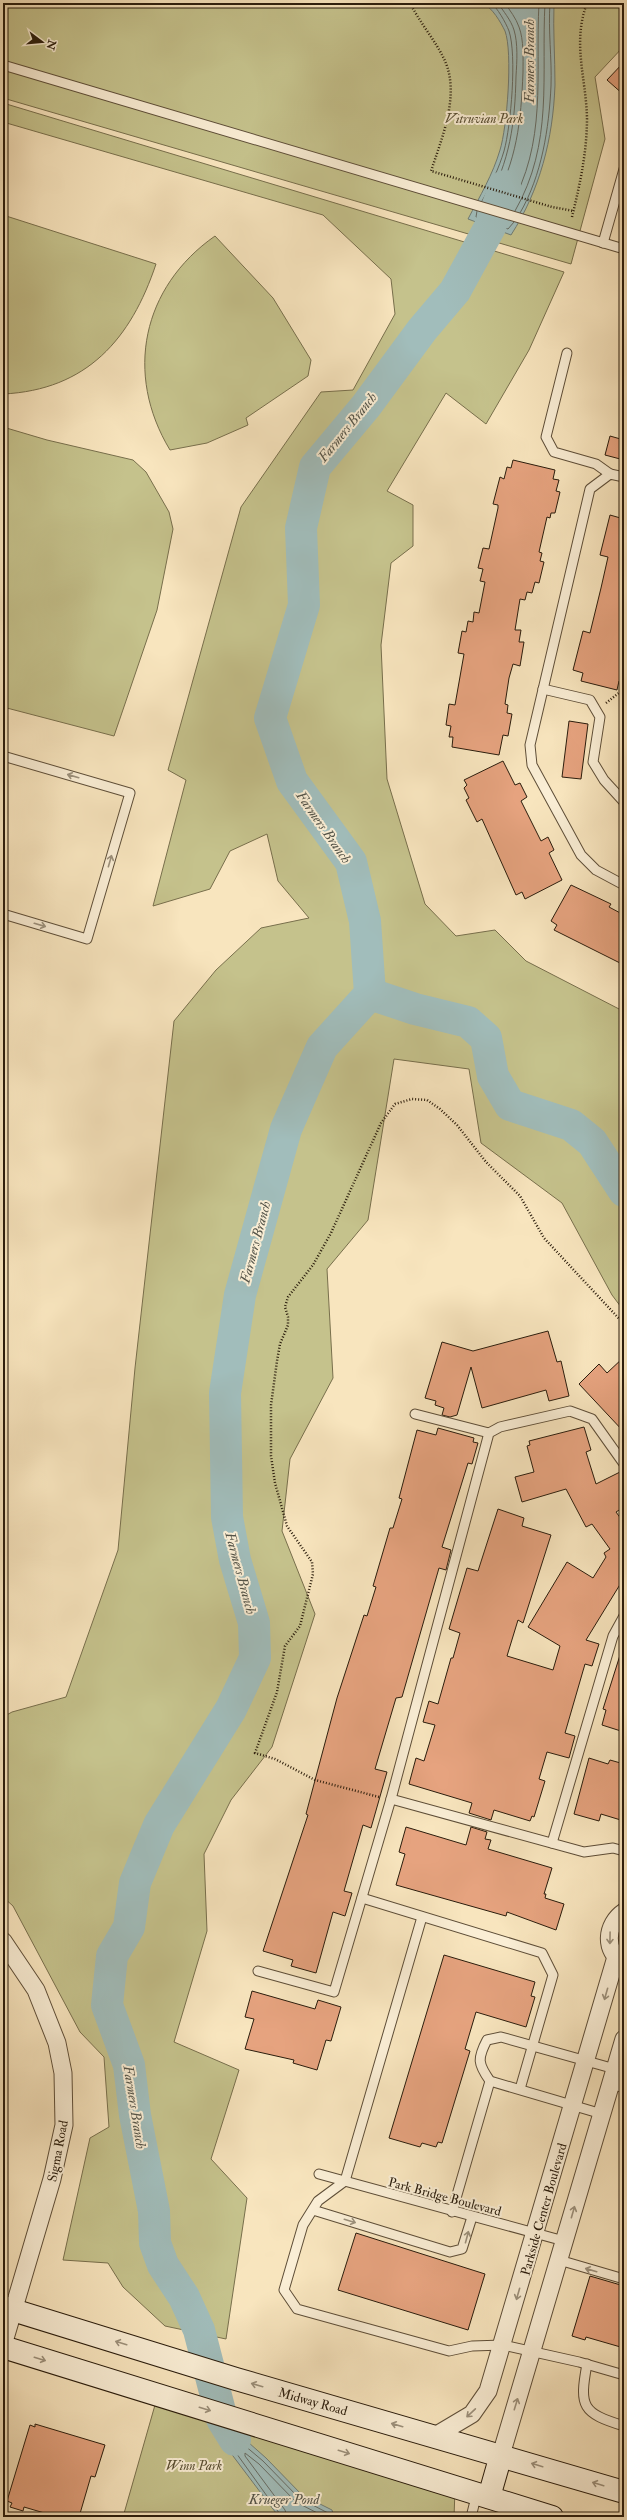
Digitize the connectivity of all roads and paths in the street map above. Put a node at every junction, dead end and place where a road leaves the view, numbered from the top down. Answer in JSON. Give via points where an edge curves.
{"nodes":[{"id":1,"x":410,"y":3,"type":"edge"},
{"id":2,"x":587,"y":3,"type":"edge"},
{"id":3,"x":3,"y":65,"type":"edge"},
{"id":4,"x":624,"y":169,"type":"edge"},
{"id":5,"x":574,"y":212,"type":"junction"},
{"id":6,"x":572,"y":217,"type":"dead end"},
{"id":7,"x":603,"y":243,"type":"junction"},
{"id":8,"x":624,"y":249,"type":"edge"},
{"id":9,"x":567,"y":353,"type":"dead end"},
{"id":10,"x":610,"y":474,"type":"junction"},
{"id":11,"x":624,"y":477,"type":"edge"},
{"id":12,"x":543,"y":689,"type":"junction"},
{"id":13,"x":624,"y":689,"type":"edge"},
{"id":14,"x":597,"y":711,"type":"junction"},
{"id":15,"x":3,"y":756,"type":"edge"},
{"id":16,"x":624,"y":802,"type":"edge"},
{"id":17,"x":624,"y":885,"type":"edge"},
{"id":18,"x":3,"y":914,"type":"edge"},
{"id":19,"x":624,"y":1324,"type":"edge"},
{"id":20,"x":415,"y":1414,"type":"dead end"},
{"id":21,"x":489,"y":1433,"type":"junction"},
{"id":22,"x":624,"y":1464,"type":"edge"},
{"id":23,"x":624,"y":1616,"type":"edge"},
{"id":24,"x":391,"y":1799,"type":"junction"},
{"id":25,"x":552,"y":1843,"type":"junction"},
{"id":26,"x":624,"y":1851,"type":"edge"},
{"id":27,"x":362,"y":1898,"type":"junction"},
{"id":28,"x":624,"y":1912,"type":"edge"},
{"id":29,"x":422,"y":1917,"type":"junction"},
{"id":30,"x":3,"y":1941,"type":"edge"},
{"id":31,"x":620,"y":1960,"type":"edge"},
{"id":32,"x":258,"y":1971,"type":"dead end"},
{"id":33,"x":624,"y":2039,"type":"edge"},
{"id":34,"x":532,"y":2046,"type":"junction"},
{"id":35,"x":586,"y":2061,"type":"junction"},
{"id":36,"x":617,"y":2080,"type":"edge"},
{"id":37,"x":490,"y":2081,"type":"junction"},
{"id":38,"x":520,"y":2089,"type":"junction"},
{"id":39,"x":573,"y":2105,"type":"junction"},
{"id":40,"x":602,"y":2114,"type":"junction"},
{"id":41,"x":320,"y":2174,"type":"dead end"},
{"id":42,"x":346,"y":2181,"type":"junction"},
{"id":43,"x":313,"y":2210,"type":"junction"},
{"id":44,"x":452,"y":2212,"type":"junction"},
{"id":45,"x":472,"y":2217,"type":"junction"},
{"id":46,"x":536,"y":2233,"type":"junction"},
{"id":47,"x":564,"y":2241,"type":"junction"},
{"id":48,"x":559,"y":2260,"type":"junction"},
{"id":49,"x":624,"y":2279,"type":"edge"},
{"id":50,"x":8,"y":2309,"type":"edge"},
{"id":51,"x":503,"y":2345,"type":"junction"},
{"id":52,"x":3,"y":2346,"type":"edge"},
{"id":53,"x":532,"y":2352,"type":"junction"},
{"id":54,"x":586,"y":2364,"type":"junction"},
{"id":55,"x":624,"y":2375,"type":"edge"},
{"id":56,"x":624,"y":2426,"type":"edge"},
{"id":57,"x":435,"y":2436,"type":"junction"},
{"id":58,"x":501,"y":2455,"type":"junction"},
{"id":59,"x":624,"y":2492,"type":"edge"},
{"id":60,"x":483,"y":2495,"type":"junction"},
{"id":61,"x":511,"y":2511,"type":"edge"},
{"id":62,"x":471,"y":2517,"type":"edge"},
{"id":63,"x":552,"y":2517,"type":"edge"}],
"edges":[{"from":1,"to":5,"type":"path","via":[[449,73],[446,126],[431,171]]},
{"from":2,"to":5,"type":"path","via":[[579,31],[587,117],[586,145]]},
{"from":3,"to":7,"type":"lane"},
{"from":4,"to":7,"type":"lane"},
{"from":5,"to":6,"type":"path"},
{"from":7,"to":8,"type":"lane"},
{"from":9,"to":10,"type":"lane","via":[[546,438],[554,452],[596,464]]},
{"from":10,"to":11,"type":"lane"},
{"from":10,"to":12,"type":"lane","via":[[590,489]]},
{"from":12,"to":14,"type":"lane","via":[[590,700]]},
{"from":12,"to":17,"type":"lane","via":[[530,745],[532,765],[581,855],[596,870]]},
{"from":13,"to":14,"type":"path"},
{"from":14,"to":16,"type":"lane","via":[[600,717],[593,762],[604,780]]},
{"from":18,"to":15,"type":"lane","one_way":true,"via":[[87,939],[130,793]]},
{"from":19,"to":24,"type":"path","via":[[544,1238],[529,1216],[520,1196],[486,1162],[457,1125],[427,1100],[412,1099],[395,1104],[381,1123],[331,1233],[313,1265],[288,1297],[285,1307],[288,1325],[280,1344],[271,1405],[271,1456],[275,1483],[287,1526],[312,1562],[314,1574],[300,1626],[285,1646],[278,1692],[255,1753],[275,1759],[315,1780],[366,1796]]},
{"from":20,"to":21,"type":"lane"},
{"from":21,"to":22,"type":"lane","via":[[500,1427],[570,1411],[592,1419]]},
{"from":21,"to":24,"type":"lane"},
{"from":23,"to":25,"type":"lane","via":[[613,1636]]},
{"from":24,"to":25,"type":"lane"},
{"from":24,"to":27,"type":"lane"},
{"from":25,"to":26,"type":"lane","via":[[584,1852],[613,1848]]},
{"from":27,"to":29,"type":"lane"},
{"from":27,"to":32,"type":"lane","via":[[334,1992]]},
{"from":28,"to":31,"type":"street","one_way":true,"via":[[612,1924],[609,1934],[609,1944]]},
{"from":29,"to":34,"type":"lane","via":[[542,1953],[553,1975]]},
{"from":29,"to":42,"type":"lane"},
{"from":30,"to":50,"type":"street","name":"Sigma Road","via":[[36,1990],[57,2043],[63,2073],[64,2125],[52,2179]]},
{"from":31,"to":35,"type":"street","name":"Parkside Center Boulevard","one_way":true},
{"from":33,"to":36,"type":"street"},
{"from":34,"to":35,"type":"lane"},
{"from":34,"to":37,"type":"lane","via":[[501,2037],[486,2040],[480,2054],[480,2068]]},
{"from":34,"to":38,"type":"lane"},
{"from":35,"to":36,"type":"lane"},
{"from":35,"to":39,"type":"street","name":"Parkside Center Boulevard"},
{"from":36,"to":40,"type":"street"},
{"from":37,"to":38,"type":"lane"},
{"from":37,"to":44,"type":"lane"},
{"from":38,"to":39,"type":"lane"},
{"from":39,"to":40,"type":"lane"},
{"from":39,"to":46,"type":"street","name":"Parkside Center Boulevard"},
{"from":47,"to":40,"type":"street","one_way":true},
{"from":41,"to":42,"type":"lane","name":"Park Bridge Boulevard"},
{"from":42,"to":43,"type":"lane","via":[[318,2201]]},
{"from":42,"to":44,"type":"lane","name":"Park Bridge Boulevard"},
{"from":43,"to":45,"type":"lane","one_way":true,"via":[[450,2252],[462,2249]]},
{"from":43,"to":51,"type":"lane","via":[[299,2233],[284,2290],[297,2309],[449,2351],[472,2346]]},
{"from":44,"to":45,"type":"lane","name":"Park Bridge Boulevard"},
{"from":45,"to":46,"type":"lane","name":"Park Bridge Boulevard"},
{"from":46,"to":47,"type":"lane","name":"Park Bridge Boulevard"},
{"from":46,"to":51,"type":"street","name":"Parkside Center Boulevard","one_way":true},
{"from":47,"to":48,"type":"street"},
{"from":49,"to":48,"type":"lane","one_way":true},
{"from":48,"to":53,"type":"street"},
{"from":50,"to":52,"type":"street","name":"Sigma Road"},
{"from":57,"to":50,"type":"main road","name":"Midway Road","one_way":true},
{"from":51,"to":53,"type":"lane"},
{"from":51,"to":57,"type":"street","name":"Parkside Center Boulevard","one_way":true,"via":[[488,2391],[472,2414]]},
{"from":52,"to":60,"type":"main road","one_way":true},
{"from":53,"to":54,"type":"lane"},
{"from":58,"to":53,"type":"street","one_way":true},
{"from":54,"to":55,"type":"lane"},
{"from":54,"to":56,"type":"lane","via":[[583,2400],[599,2418]]},
{"from":57,"to":58,"type":"main road","name":"Midway Road"},
{"from":59,"to":58,"type":"main road","name":"Midway Road","one_way":true},
{"from":58,"to":60,"type":"main road"},
{"from":60,"to":61,"type":"main road"},
{"from":60,"to":62,"type":"lane"},
{"from":61,"to":63,"type":"main road"}]}
